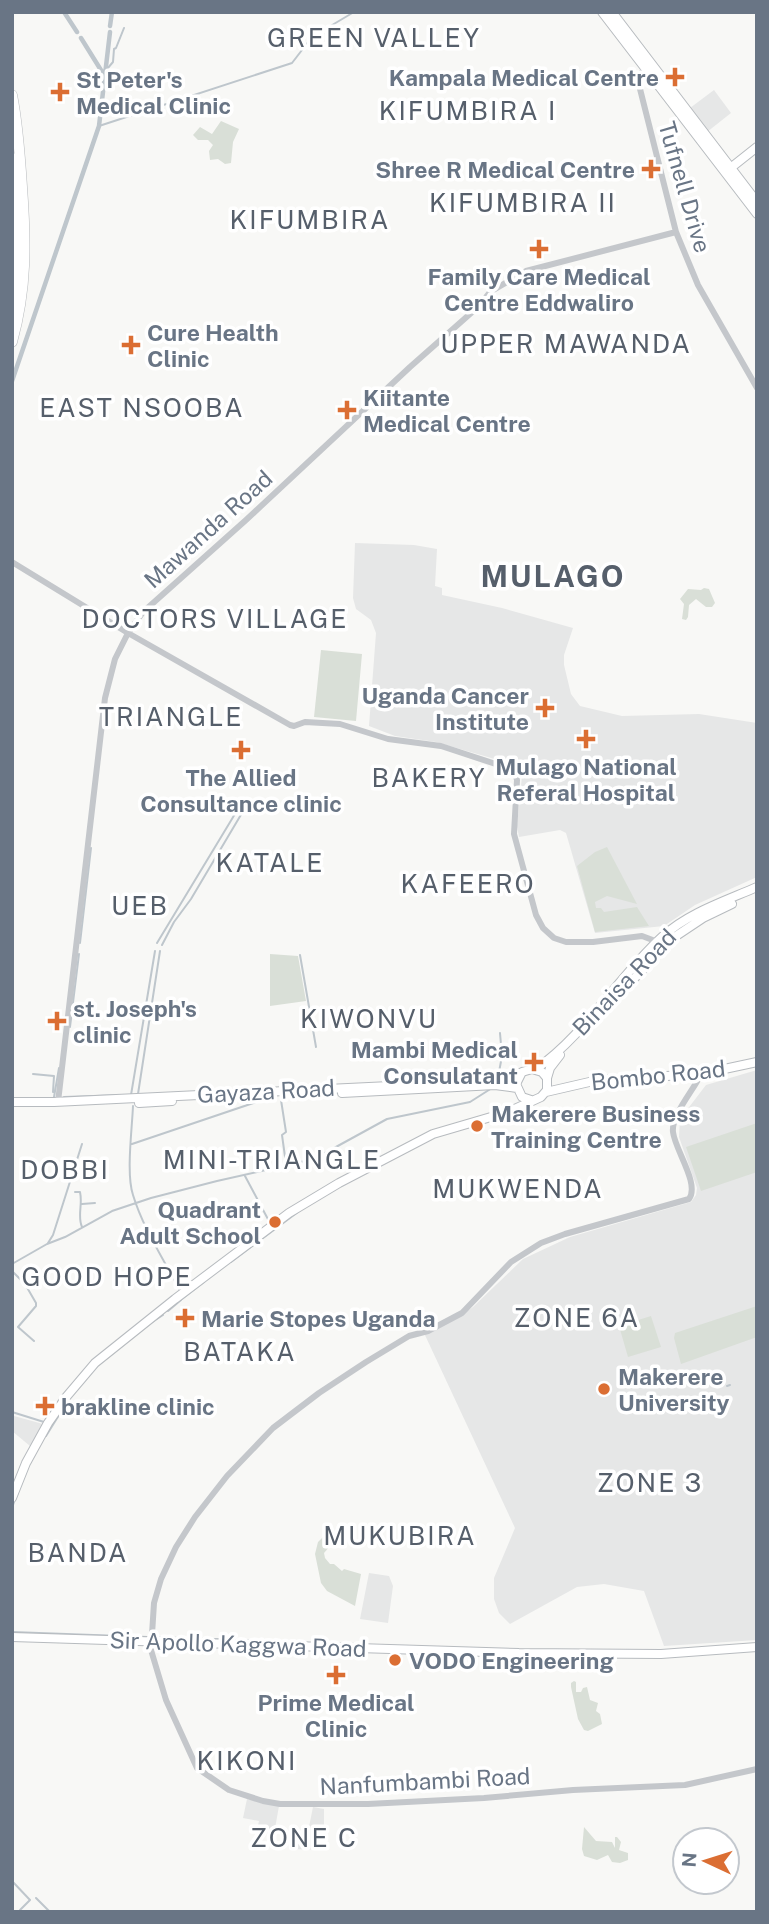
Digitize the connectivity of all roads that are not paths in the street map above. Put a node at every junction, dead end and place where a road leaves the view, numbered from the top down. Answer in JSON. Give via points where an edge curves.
{"nodes":[{"id":1,"x":602,"y":12,"type":"edge"},
{"id":2,"x":612,"y":12,"type":"edge"},
{"id":3,"x":649,"y":65,"type":"junction"},
{"id":4,"x":12,"y":95,"type":"edge"},
{"id":5,"x":757,"y":147,"type":"edge"},
{"id":6,"x":757,"y":153,"type":"edge"},
{"id":7,"x":12,"y":158,"type":"edge"},
{"id":8,"x":730,"y":172,"type":"junction"},
{"id":9,"x":757,"y":202,"type":"edge"},
{"id":10,"x":757,"y":214,"type":"edge"},
{"id":11,"x":676,"y":232,"type":"junction"},
{"id":12,"x":12,"y":311,"type":"edge"},
{"id":13,"x":12,"y":342,"type":"edge"},
{"id":14,"x":757,"y":388,"type":"edge"},
{"id":15,"x":12,"y":562,"type":"edge"},
{"id":16,"x":128,"y":633,"type":"junction"},
{"id":17,"x":757,"y":887,"type":"edge"},
{"id":18,"x":757,"y":892,"type":"edge"},
{"id":19,"x":662,"y":943,"type":"junction"},
{"id":20,"x":757,"y":1062,"type":"edge"},
{"id":21,"x":536,"y":1069,"type":"junction"},
{"id":22,"x":701,"y":1074,"type":"junction"},
{"id":23,"x":519,"y":1075,"type":"junction"},
{"id":24,"x":547,"y":1084,"type":"junction"},
{"id":25,"x":518,"y":1091,"type":"junction"},
{"id":26,"x":531,"y":1100,"type":"junction"},
{"id":27,"x":58,"y":1102,"type":"junction"},
{"id":28,"x":12,"y":1104,"type":"edge"},
{"id":29,"x":508,"y":1112,"type":"junction"},
{"id":30,"x":12,"y":1498,"type":"edge"},
{"id":31,"x":12,"y":1637,"type":"edge"},
{"id":32,"x":152,"y":1641,"type":"junction"},
{"id":33,"x":757,"y":1647,"type":"edge"},
{"id":34,"x":757,"y":1769,"type":"edge"}],
"edges":[{"from":1,"to":3,"type":"main road"},
{"from":2,"to":3,"type":"main road"},
{"from":3,"to":8,"type":"main road"},
{"from":3,"to":11,"type":"street","name":"Tufnell Drive","via":[[637,77]]},
{"from":4,"to":13,"type":"highway","via":[[25,249],[24,294]]},
{"from":5,"to":8,"type":"main road"},
{"from":6,"to":8,"type":"main road"},
{"from":7,"to":12,"type":"highway","via":[[18,251]]},
{"from":8,"to":9,"type":"main road"},
{"from":8,"to":10,"type":"main road"},
{"from":11,"to":14,"type":"street","name":"Tufnell Drive","via":[[698,285]]},
{"from":11,"to":16,"type":"street","name":"Mawanda Road","via":[[526,271],[490,292],[155,600]]},
{"from":15,"to":16,"type":"street"},
{"from":16,"to":19,"type":"street","via":[[294,726],[305,722],[340,724],[388,739],[446,748],[514,770],[515,841],[539,923],[550,935],[572,943],[642,936]]},
{"from":16,"to":27,"type":"street","name":"Mawanda Road","via":[[112,665],[105,698]]},
{"from":17,"to":19,"type":"main road","name":"Binaisa Road","via":[[680,923]]},
{"from":18,"to":19,"type":"main road","name":"Binaisa Road"},
{"from":19,"to":21,"type":"main road","name":"Binaisa Road"},
{"from":19,"to":24,"type":"main road","via":[[555,1061]]},
{"from":20,"to":22,"type":"main road","name":"Bombo Road"},
{"from":21,"to":23,"type":"main road"},
{"from":21,"to":24,"type":"main road"},
{"from":22,"to":24,"type":"main road","name":"Bombo Road","via":[[559,1087]]},
{"from":22,"to":32,"type":"street","name":"Nanfumbambi Road","via":[[673,1128],[692,1189],[689,1199],[541,1243],[511,1262],[462,1313],[396,1344],[273,1428],[239,1462],[182,1537],[158,1591]]},
{"from":23,"to":25,"type":"main road"},
{"from":23,"to":27,"type":"main road","name":"Gayaza Road","via":[[494,1081]]},
{"from":24,"to":26,"type":"main road","via":[[541,1097]]},
{"from":25,"to":26,"type":"main road"},
{"from":25,"to":28,"type":"main road","name":"Gayaza Road","via":[[495,1086],[58,1107]]},
{"from":25,"to":29,"type":"main road"},
{"from":26,"to":29,"type":"main road"},
{"from":27,"to":28,"type":"main road","name":"Gayaza Road"},
{"from":29,"to":30,"type":"main road","via":[[433,1134],[339,1183],[289,1213],[147,1321],[95,1363],[67,1396],[26,1463]]},
{"from":31,"to":32,"type":"main road","name":"Sir Apollo Kaggwa Road"},
{"from":32,"to":33,"type":"main road","name":"Sir Apollo Kaggwa Road","via":[[519,1653],[662,1654]]},
{"from":32,"to":34,"type":"street","name":"Nanfumbambi Road","via":[[160,1684],[197,1768],[229,1790],[263,1801],[368,1804],[495,1798],[685,1785]]}]}
